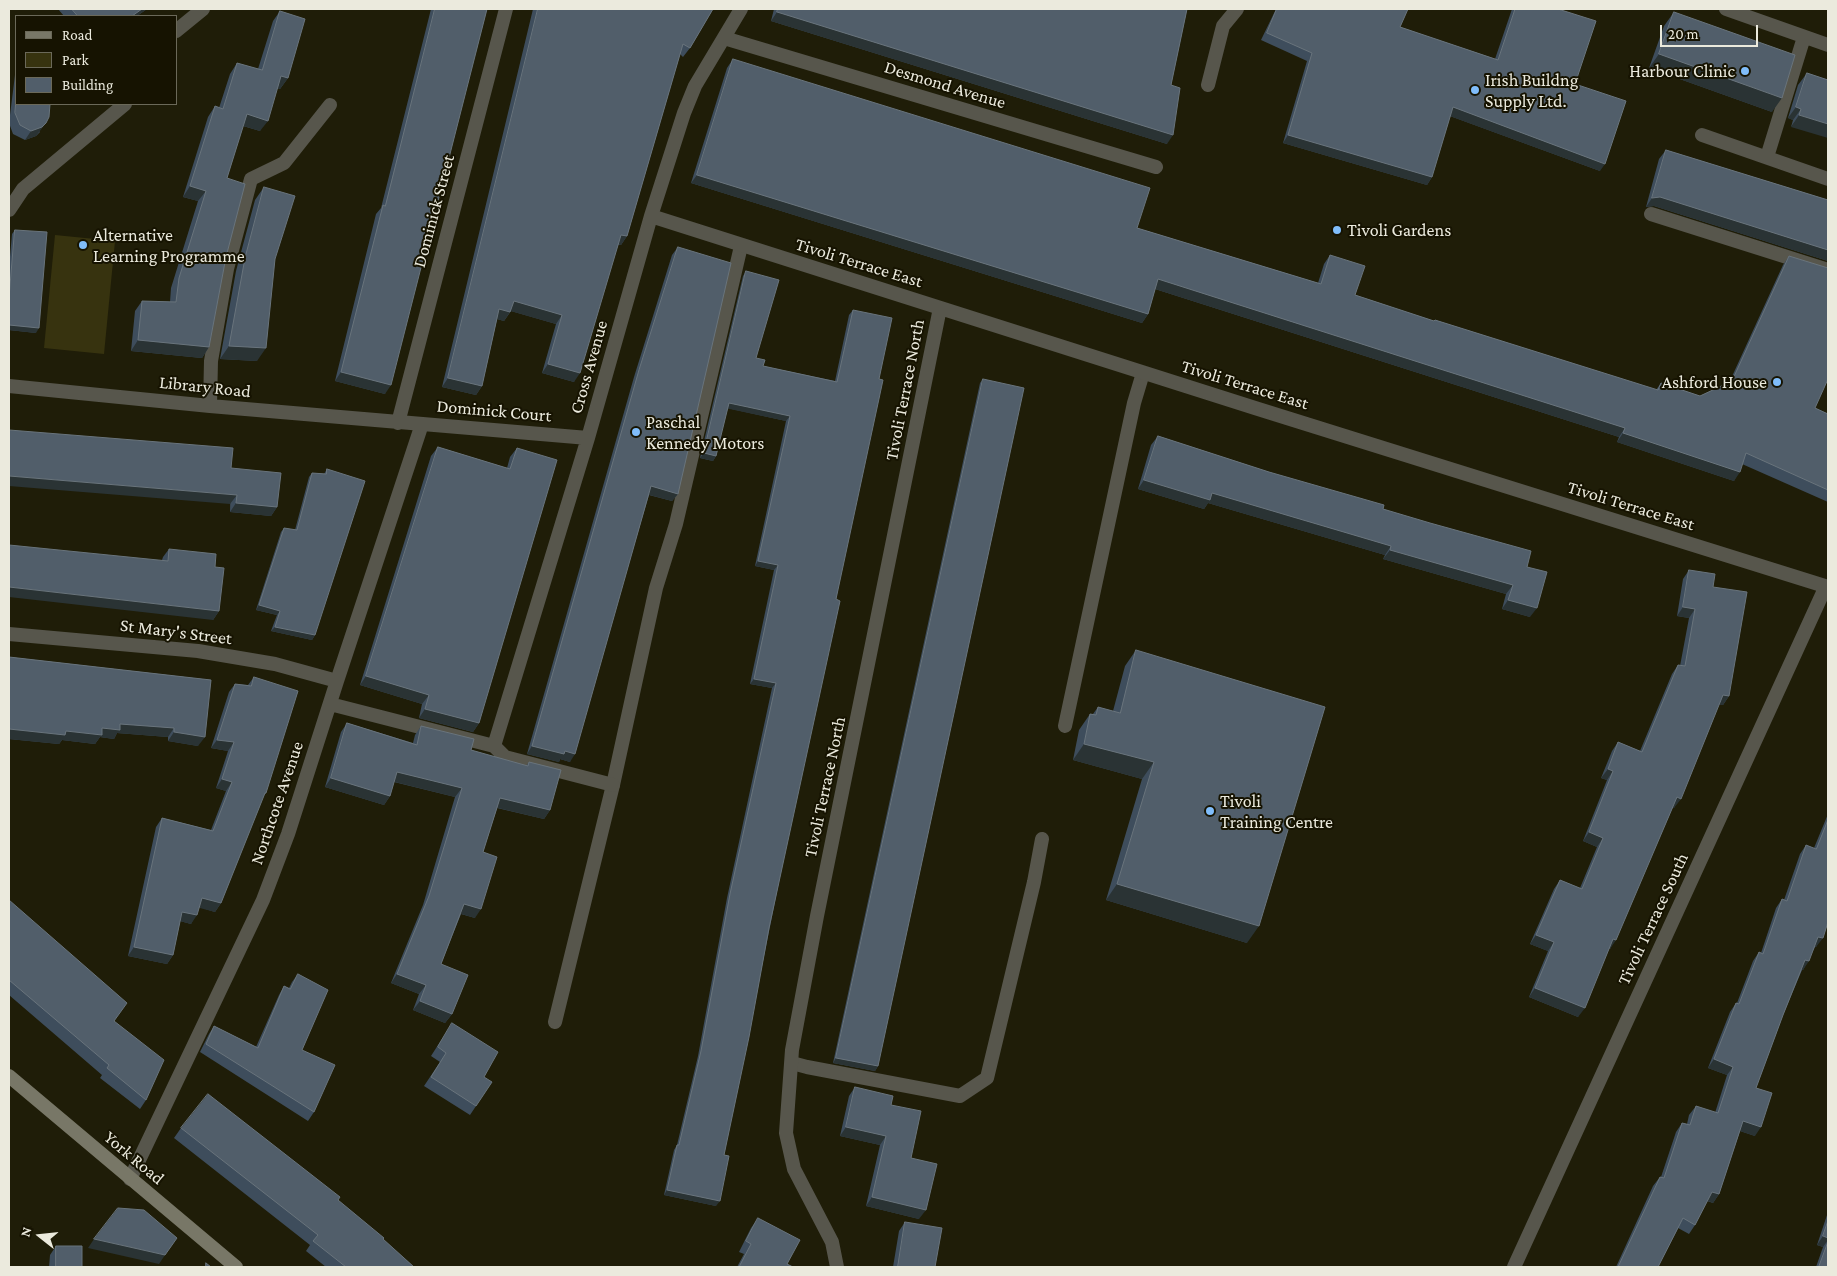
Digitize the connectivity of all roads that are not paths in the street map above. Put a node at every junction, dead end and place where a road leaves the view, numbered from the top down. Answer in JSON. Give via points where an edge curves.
{"nodes":[{"id":1,"x":204,"y":9,"type":"edge"},
{"id":2,"x":506,"y":9,"type":"edge"},
{"id":3,"x":1237,"y":9,"type":"edge"},
{"id":4,"x":1726,"y":9,"type":"edge"},
{"id":5,"x":736,"y":11,"type":"edge"},
{"id":6,"x":178,"y":29,"type":"edge"},
{"id":7,"x":1804,"y":37,"type":"junction"},
{"id":8,"x":724,"y":38,"type":"junction"},
{"id":9,"x":1828,"y":45,"type":"edge"},
{"id":10,"x":1208,"y":85,"type":"dead end"},
{"id":11,"x":124,"y":105,"type":"edge"},
{"id":12,"x":330,"y":105,"type":"dead end"},
{"id":13,"x":1702,"y":135,"type":"dead end"},
{"id":14,"x":1767,"y":157,"type":"junction"},
{"id":15,"x":1156,"y":167,"type":"dead end"},
{"id":16,"x":1828,"y":180,"type":"edge"},
{"id":17,"x":9,"y":210,"type":"edge"},
{"id":18,"x":1652,"y":214,"type":"edge"},
{"id":19,"x":651,"y":216,"type":"junction"},
{"id":20,"x":741,"y":246,"type":"junction"},
{"id":21,"x":1828,"y":270,"type":"edge"},
{"id":22,"x":940,"y":308,"type":"junction"},
{"id":23,"x":1143,"y":373,"type":"junction"},
{"id":24,"x":9,"y":386,"type":"edge"},
{"id":25,"x":210,"y":406,"type":"junction"},
{"id":26,"x":398,"y":423,"type":"junction"},
{"id":27,"x":422,"y":424,"type":"junction"},
{"id":28,"x":588,"y":438,"type":"junction"},
{"id":29,"x":1827,"y":587,"type":"edge"},
{"id":30,"x":9,"y":634,"type":"edge"},
{"id":31,"x":337,"y":681,"type":"junction"},
{"id":32,"x":330,"y":704,"type":"junction"},
{"id":33,"x":1065,"y":726,"type":"dead end"},
{"id":34,"x":494,"y":746,"type":"junction"},
{"id":35,"x":613,"y":785,"type":"junction"},
{"id":36,"x":1042,"y":839,"type":"dead end"},
{"id":37,"x":555,"y":1022,"type":"dead end"},
{"id":38,"x":792,"y":1063,"type":"junction"},
{"id":39,"x":9,"y":1076,"type":"edge"},
{"id":40,"x":130,"y":1179,"type":"junction"},
{"id":41,"x":236,"y":1267,"type":"edge"},
{"id":42,"x":836,"y":1267,"type":"edge"},
{"id":43,"x":1514,"y":1267,"type":"edge"}],
"edges":[{"from":1,"to":6,"type":"street"},
{"from":2,"to":26,"type":"street","name":"Dominick Street"},
{"from":3,"to":10,"type":"street","via":[[1223,26]]},
{"from":4,"to":7,"type":"street"},
{"from":5,"to":8,"type":"street","name":"Cross Avenue"},
{"from":7,"to":9,"type":"street"},
{"from":7,"to":14,"type":"street"},
{"from":8,"to":15,"type":"street","name":"Desmond Avenue"},
{"from":8,"to":19,"type":"street","name":"Cross Avenue","via":[[695,86]]},
{"from":11,"to":17,"type":"street","via":[[23,189]]},
{"from":12,"to":25,"type":"street","via":[[284,163],[251,178],[227,268],[211,360]]},
{"from":13,"to":14,"type":"street"},
{"from":14,"to":16,"type":"street"},
{"from":18,"to":21,"type":"street"},
{"from":19,"to":20,"type":"street","name":"Tivoli Terrace East"},
{"from":19,"to":28,"type":"street","name":"Cross Avenue"},
{"from":20,"to":22,"type":"street","name":"Tivoli Terrace East"},
{"from":20,"to":35,"type":"street","via":[[681,506],[656,588]]},
{"from":22,"to":23,"type":"street","name":"Tivoli Terrace East"},
{"from":22,"to":38,"type":"street","name":"Tivoli Terrace North","via":[[817,916]]},
{"from":23,"to":29,"type":"street","name":"Tivoli Terrace East"},
{"from":23,"to":33,"type":"street"},
{"from":24,"to":25,"type":"street","name":"Library Road"},
{"from":25,"to":26,"type":"street","name":"Library Road"},
{"from":26,"to":27,"type":"street","name":"Dominick Court"},
{"from":27,"to":28,"type":"street","name":"Dominick Court"},
{"from":27,"to":31,"type":"street","name":"Northcote Avenue"},
{"from":28,"to":34,"type":"street","name":"Cross Avenue"},
{"from":29,"to":43,"type":"street","name":"Tivoli Terrace South"},
{"from":30,"to":31,"type":"street","name":"St Mary's Street","via":[[198,651],[275,664]]},
{"from":31,"to":32,"type":"street","name":"Northcote Avenue"},
{"from":32,"to":34,"type":"street"},
{"from":32,"to":40,"type":"street","name":"Northcote Avenue","via":[[263,900]]},
{"from":34,"to":35,"type":"street","via":[[505,757]]},
{"from":35,"to":37,"type":"street"},
{"from":36,"to":38,"type":"street","via":[[987,1078],[960,1096]]},
{"from":38,"to":42,"type":"street","name":"Tivoli Terrace North","via":[[786,1133],[794,1169],[832,1242]]},
{"from":39,"to":40,"type":"main road","name":"York Road"},
{"from":40,"to":41,"type":"main road","name":"York Road"}]}
